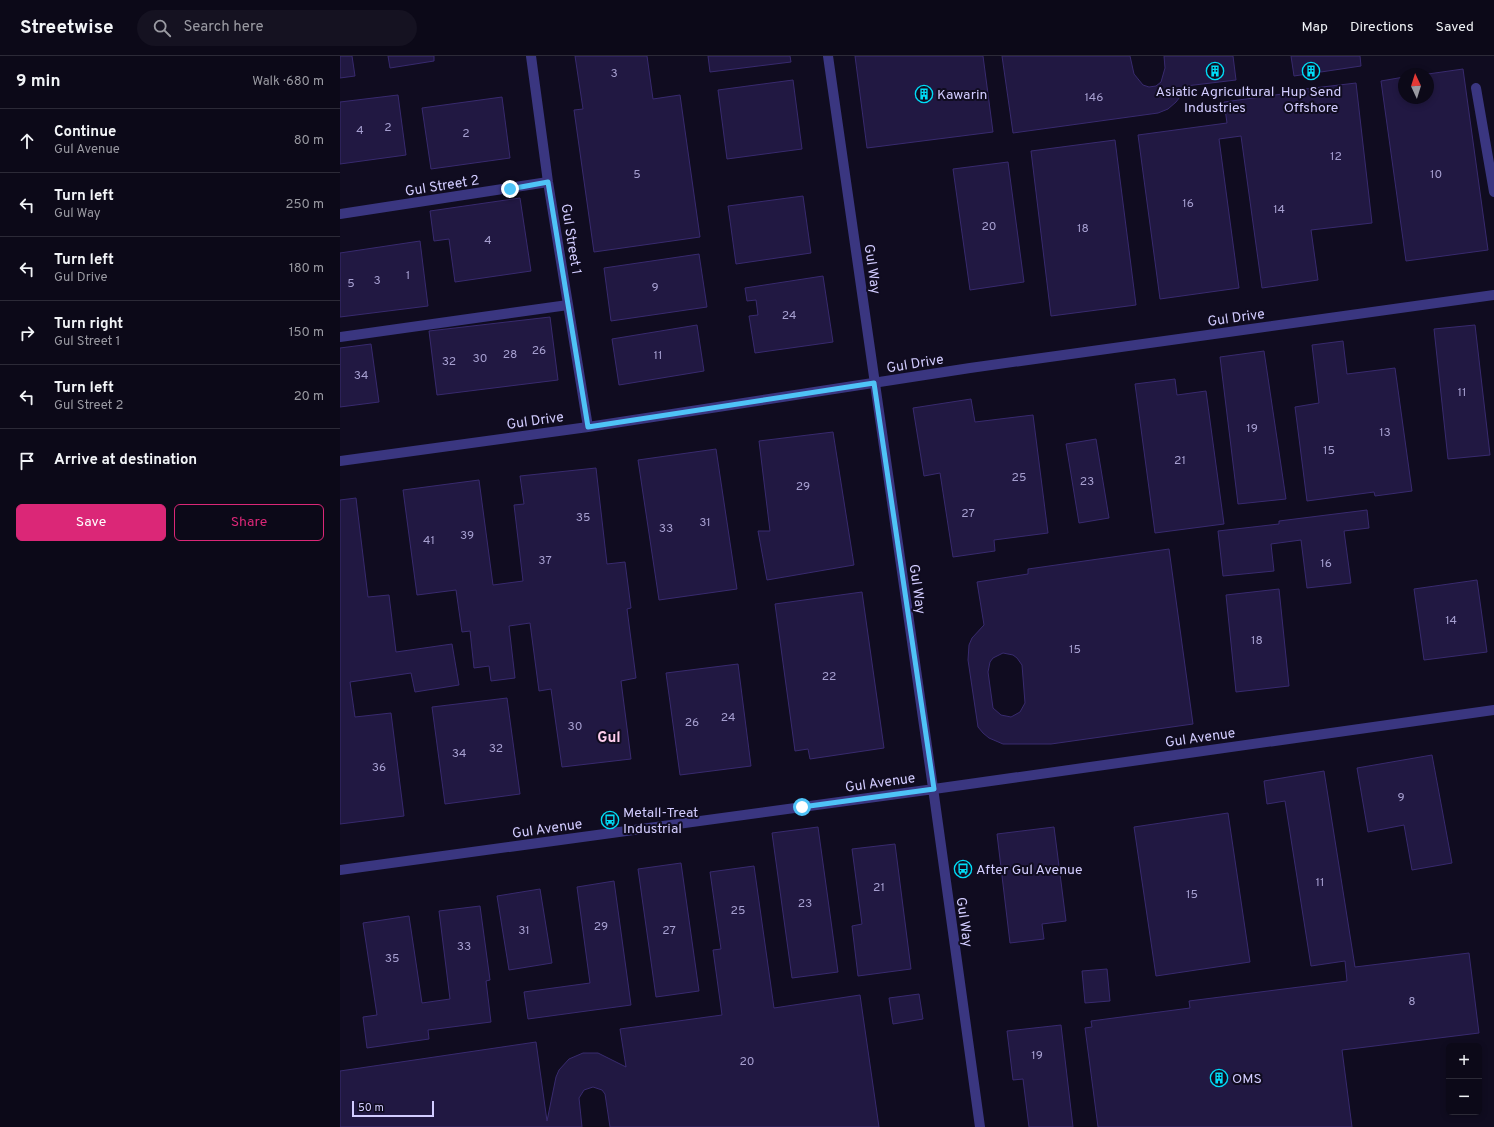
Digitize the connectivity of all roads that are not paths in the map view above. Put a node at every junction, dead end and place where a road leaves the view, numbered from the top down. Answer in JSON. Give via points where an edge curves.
{"nodes":[{"id":1,"x":531,"y":56,"type":"edge"},
{"id":2,"x":828,"y":56,"type":"edge"},
{"id":3,"x":1476,"y":88,"type":"dead end"},
{"id":4,"x":548,"y":182,"type":"junction"},
{"id":5,"x":1494,"y":192,"type":"edge"},
{"id":6,"x":340,"y":214,"type":"edge"},
{"id":7,"x":1494,"y":295,"type":"edge"},
{"id":8,"x":568,"y":304,"type":"junction"},
{"id":9,"x":340,"y":337,"type":"edge"},
{"id":10,"x":874,"y":383,"type":"junction"},
{"id":11,"x":588,"y":427,"type":"junction"},
{"id":12,"x":340,"y":460,"type":"edge"},
{"id":13,"x":1494,"y":710,"type":"edge"},
{"id":14,"x":934,"y":789,"type":"junction"},
{"id":15,"x":340,"y":870,"type":"edge"},
{"id":16,"x":980,"y":1127,"type":"edge"}],
"edges":[{"from":1,"to":4,"type":"street","name":"Gul Street 1"},
{"from":2,"to":10,"type":"street","name":"Gul Way"},
{"from":3,"to":5,"type":"street"},
{"from":4,"to":6,"type":"street","name":"Gul Street 2"},
{"from":4,"to":8,"type":"street","name":"Gul Street 1"},
{"from":7,"to":10,"type":"street","name":"Gul Drive"},
{"from":8,"to":9,"type":"street"},
{"from":8,"to":11,"type":"street","name":"Gul Street 1"},
{"from":10,"to":11,"type":"street","name":"Gul Drive"},
{"from":10,"to":14,"type":"street","name":"Gul Way"},
{"from":11,"to":12,"type":"street","name":"Gul Drive"},
{"from":13,"to":14,"type":"street","name":"Gul Avenue"},
{"from":14,"to":15,"type":"street","name":"Gul Avenue"},
{"from":14,"to":16,"type":"street","name":"Gul Way"}]}
